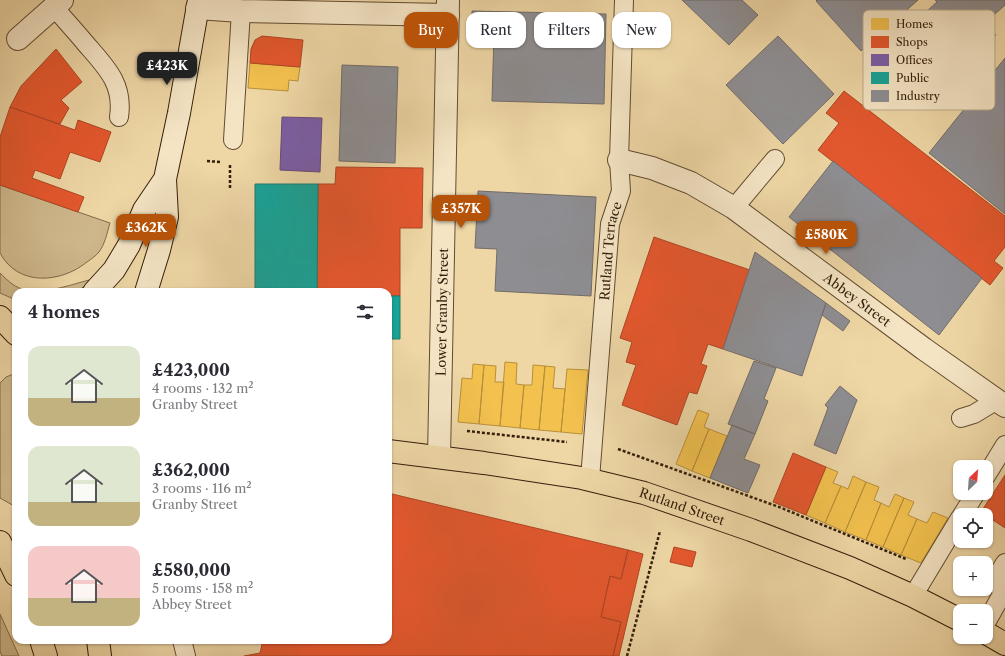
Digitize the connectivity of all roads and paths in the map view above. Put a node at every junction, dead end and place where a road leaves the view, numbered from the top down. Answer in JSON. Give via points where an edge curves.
{"nodes":[{"id":1,"x":624,"y":0,"type":"edge"},
{"id":2,"x":58,"y":4,"type":"edge"},
{"id":3,"x":198,"y":4,"type":"edge"},
{"id":4,"x":448,"y":8,"type":"edge"},
{"id":5,"x":241,"y":11,"type":"junction"},
{"id":6,"x":18,"y":39,"type":"dead end"},
{"id":7,"x":119,"y":117,"type":"dead end"},
{"id":8,"x":232,"y":140,"type":"dead end"},
{"id":9,"x":775,"y":159,"type":"dead end"},
{"id":10,"x":619,"y":160,"type":"junction"},
{"id":11,"x":230,"y":163,"type":"dead end"},
{"id":12,"x":164,"y":179,"type":"junction"},
{"id":13,"x":230,"y":188,"type":"dead end"},
{"id":14,"x":734,"y":208,"type":"junction"},
{"id":15,"x":98,"y":288,"type":"edge"},
{"id":16,"x":147,"y":288,"type":"edge"},
{"id":17,"x":0,"y":317,"type":"edge"},
{"id":18,"x":12,"y":330,"type":"edge"},
{"id":19,"x":12,"y":336,"type":"edge"},
{"id":20,"x":0,"y":342,"type":"edge"},
{"id":21,"x":1001,"y":403,"type":"edge"},
{"id":22,"x":961,"y":418,"type":"dead end"},
{"id":23,"x":1005,"y":445,"type":"edge"},
{"id":24,"x":392,"y":451,"type":"edge"},
{"id":25,"x":439,"y":457,"type":"junction"},
{"id":26,"x":993,"y":465,"type":"edge"},
{"id":27,"x":590,"y":479,"type":"junction"},
{"id":28,"x":953,"y":530,"type":"edge"},
{"id":29,"x":660,"y":531,"type":"dead end"},
{"id":30,"x":0,"y":542,"type":"edge"},
{"id":31,"x":12,"y":546,"type":"edge"},
{"id":32,"x":1005,"y":563,"type":"edge"},
{"id":33,"x":12,"y":567,"type":"edge"},
{"id":34,"x":913,"y":596,"type":"junction"},
{"id":35,"x":993,"y":610,"type":"edge"},
{"id":36,"x":953,"y":616,"type":"edge"},
{"id":37,"x":993,"y":638,"type":"edge"},
{"id":38,"x":42,"y":644,"type":"edge"},
{"id":39,"x":98,"y":644,"type":"edge"},
{"id":40,"x":183,"y":644,"type":"edge"},
{"id":41,"x":1005,"y":644,"type":"edge"},
{"id":42,"x":46,"y":656,"type":"edge"},
{"id":43,"x":100,"y":656,"type":"edge"},
{"id":44,"x":186,"y":656,"type":"edge"},
{"id":45,"x":627,"y":656,"type":"edge"}],
"edges":[{"from":1,"to":10,"type":"lane","name":"Rutland Terrace"},
{"from":2,"to":6,"type":"street"},
{"from":2,"to":7,"type":"lane","via":[[113,79],[119,99]]},
{"from":3,"to":5,"type":"street"},
{"from":3,"to":12,"type":"street","via":[[179,113]]},
{"from":4,"to":5,"type":"street"},
{"from":4,"to":25,"type":"street","name":"Lower Granby Street"},
{"from":5,"to":8,"type":"lane"},
{"from":9,"to":14,"type":"lane"},
{"from":10,"to":14,"type":"street","name":"Abbey Street","via":[[652,168],[691,183]]},
{"from":10,"to":27,"type":"lane","name":"Rutland Terrace","via":[[621,191],[610,224]]},
{"from":11,"to":13,"type":"path"},
{"from":12,"to":15,"type":"street","via":[[144,210],[129,245],[114,270]]},
{"from":12,"to":16,"type":"street","via":[[167,217]]},
{"from":14,"to":21,"type":"street","name":"Abbey Street"},
{"from":17,"to":18,"type":"main road"},
{"from":19,"to":20,"type":"main road"},
{"from":21,"to":22,"type":"lane"},
{"from":23,"to":26,"type":"lane"},
{"from":24,"to":25,"type":"main road","name":"Rutland Street"},
{"from":25,"to":27,"type":"main road","name":"Rutland Street"},
{"from":27,"to":34,"type":"main road","name":"Rutland Street","via":[[644,493],[708,515],[850,568]]},
{"from":28,"to":34,"type":"lane"},
{"from":29,"to":45,"type":"path"},
{"from":30,"to":31,"type":"main road"},
{"from":30,"to":33,"type":"main road"},
{"from":32,"to":35,"type":"lane","via":[[997,576],[1002,594]]},
{"from":34,"to":36,"type":"main road","name":"Rutland Street"},
{"from":37,"to":41,"type":"main road"},
{"from":38,"to":42,"type":"main road"},
{"from":39,"to":43,"type":"main road"},
{"from":40,"to":44,"type":"lane"}]}
